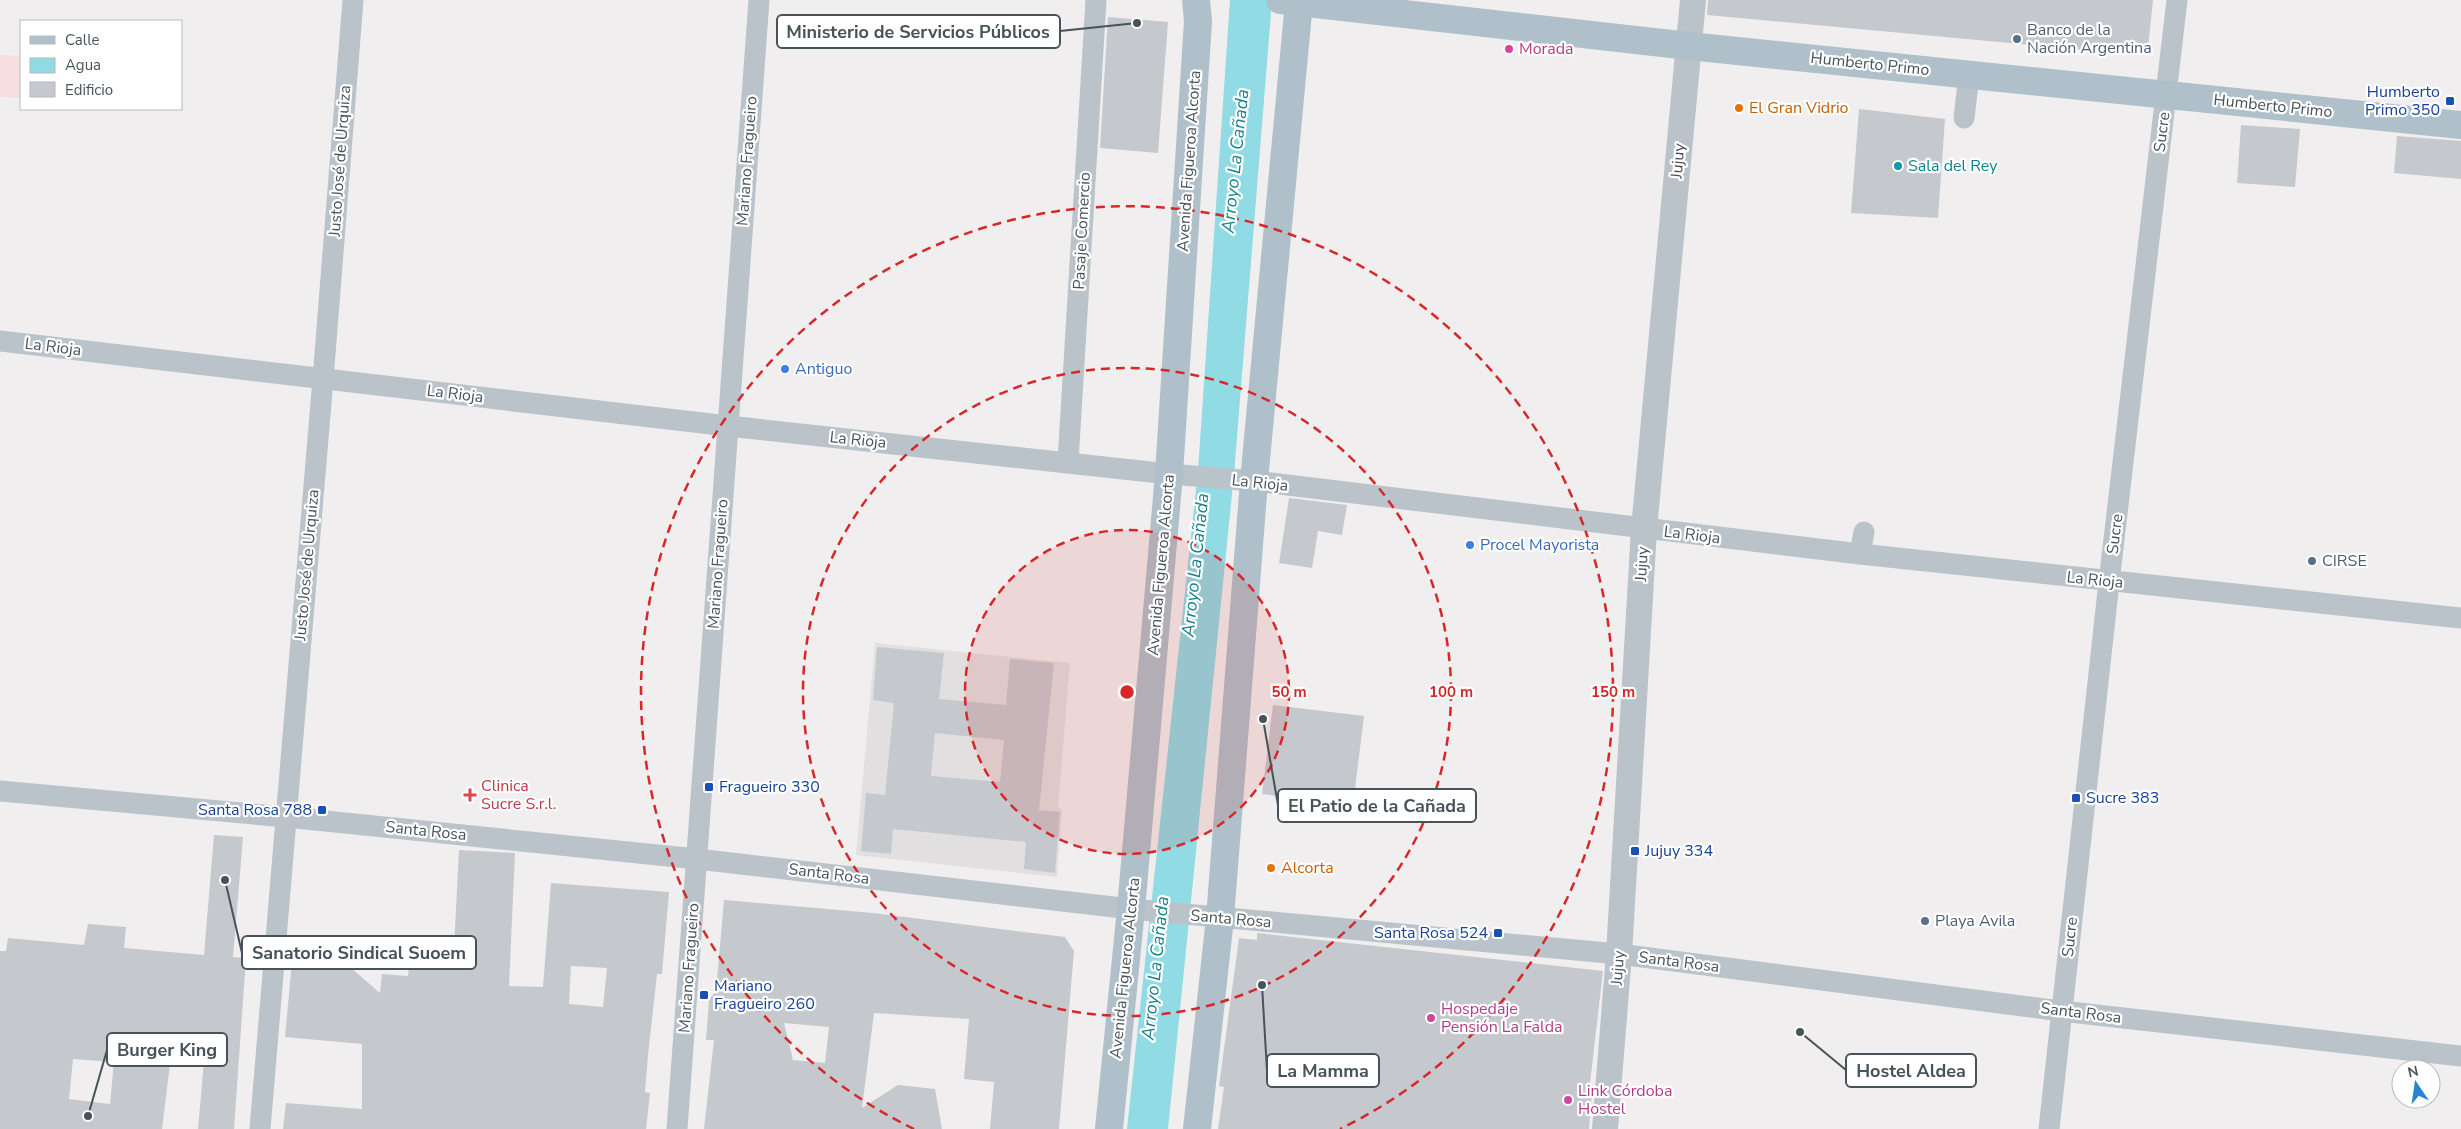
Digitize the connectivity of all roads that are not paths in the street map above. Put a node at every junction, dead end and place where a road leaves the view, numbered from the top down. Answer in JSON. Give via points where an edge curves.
{"nodes":[{"id":1,"x":353,"y":0,"type":"edge"},
{"id":2,"x":759,"y":0,"type":"edge"},
{"id":3,"x":1096,"y":0,"type":"edge"},
{"id":4,"x":1196,"y":0,"type":"edge"},
{"id":5,"x":1692,"y":0,"type":"edge"},
{"id":6,"x":2177,"y":0,"type":"edge"},
{"id":7,"x":1293,"y":1,"type":"edge"},
{"id":8,"x":1689,"y":46,"type":"junction"},
{"id":9,"x":1969,"y":75,"type":"junction"},
{"id":10,"x":2166,"y":95,"type":"junction"},
{"id":11,"x":1964,"y":118,"type":"dead end"},
{"id":12,"x":2461,"y":125,"type":"edge"},
{"id":13,"x":0,"y":341,"type":"edge"},
{"id":14,"x":324,"y":379,"type":"junction"},
{"id":15,"x":728,"y":426,"type":"junction"},
{"id":16,"x":1068,"y":462,"type":"junction"},
{"id":17,"x":1168,"y":474,"type":"junction"},
{"id":18,"x":1254,"y":481,"type":"junction"},
{"id":19,"x":1644,"y":529,"type":"junction"},
{"id":20,"x":1864,"y":532,"type":"dead end"},
{"id":21,"x":1860,"y":554,"type":"junction"},
{"id":22,"x":2109,"y":582,"type":"junction"},
{"id":23,"x":2461,"y":618,"type":"edge"},
{"id":24,"x":0,"y":791,"type":"edge"},
{"id":25,"x":286,"y":817,"type":"junction"},
{"id":26,"x":697,"y":859,"type":"junction"},
{"id":27,"x":1131,"y":910,"type":"junction"},
{"id":28,"x":1220,"y":918,"type":"junction"},
{"id":29,"x":1619,"y":954,"type":"junction"},
{"id":30,"x":2061,"y":1011,"type":"junction"},
{"id":31,"x":2461,"y":1056,"type":"edge"},
{"id":32,"x":260,"y":1129,"type":"edge"},
{"id":33,"x":677,"y":1129,"type":"edge"},
{"id":34,"x":1109,"y":1129,"type":"edge"},
{"id":35,"x":1197,"y":1129,"type":"edge"},
{"id":36,"x":1605,"y":1129,"type":"edge"},
{"id":37,"x":2049,"y":1129,"type":"edge"}],
"edges":[{"from":1,"to":14,"type":"street","name":"Justo José de Urquiza"},
{"from":2,"to":15,"type":"street","name":"Mariano Fragueiro"},
{"from":3,"to":16,"type":"street","name":"Pasaje Comercio"},
{"from":4,"to":17,"type":"main road","name":"Avenida Figueroa Alcorta","via":[[1198,21]]},
{"from":5,"to":8,"type":"street","name":"Jujuy"},
{"from":6,"to":10,"type":"street","name":"Sucre"},
{"from":7,"to":8,"type":"main road","name":"Humberto Primo"},
{"from":7,"to":18,"type":"main road"},
{"from":8,"to":9,"type":"main road","name":"Humberto Primo"},
{"from":8,"to":19,"type":"street","name":"Jujuy"},
{"from":9,"to":10,"type":"main road","name":"Humberto Primo"},
{"from":9,"to":11,"type":"street"},
{"from":10,"to":12,"type":"main road","name":"Humberto Primo"},
{"from":10,"to":22,"type":"street","name":"Sucre"},
{"from":13,"to":14,"type":"street","name":"La Rioja"},
{"from":14,"to":15,"type":"street","name":"La Rioja"},
{"from":14,"to":25,"type":"street","name":"Justo José de Urquiza"},
{"from":15,"to":16,"type":"street","name":"La Rioja"},
{"from":15,"to":26,"type":"street","name":"Mariano Fragueiro"},
{"from":16,"to":17,"type":"street","name":"La Rioja"},
{"from":17,"to":18,"type":"street","name":"La Rioja"},
{"from":17,"to":27,"type":"main road","name":"Avenida Figueroa Alcorta"},
{"from":18,"to":19,"type":"street","name":"La Rioja"},
{"from":18,"to":28,"type":"main road"},
{"from":19,"to":21,"type":"street","name":"La Rioja"},
{"from":19,"to":29,"type":"street","name":"Jujuy"},
{"from":20,"to":21,"type":"street"},
{"from":21,"to":22,"type":"street","name":"La Rioja"},
{"from":22,"to":23,"type":"street","name":"La Rioja"},
{"from":22,"to":30,"type":"street","name":"Sucre"},
{"from":24,"to":25,"type":"street","name":"Santa Rosa"},
{"from":25,"to":26,"type":"street","name":"Santa Rosa"},
{"from":25,"to":32,"type":"street","name":"Justo José de Urquiza"},
{"from":26,"to":27,"type":"street","name":"Santa Rosa"},
{"from":26,"to":33,"type":"street","name":"Mariano Fragueiro"},
{"from":27,"to":28,"type":"street","name":"Santa Rosa"},
{"from":27,"to":34,"type":"main road","name":"Avenida Figueroa Alcorta"},
{"from":28,"to":29,"type":"street","name":"Santa Rosa"},
{"from":28,"to":35,"type":"main road"},
{"from":29,"to":30,"type":"street","name":"Santa Rosa"},
{"from":29,"to":36,"type":"street","name":"Jujuy"},
{"from":30,"to":31,"type":"street","name":"Santa Rosa"},
{"from":30,"to":37,"type":"street","name":"Sucre"}]}
